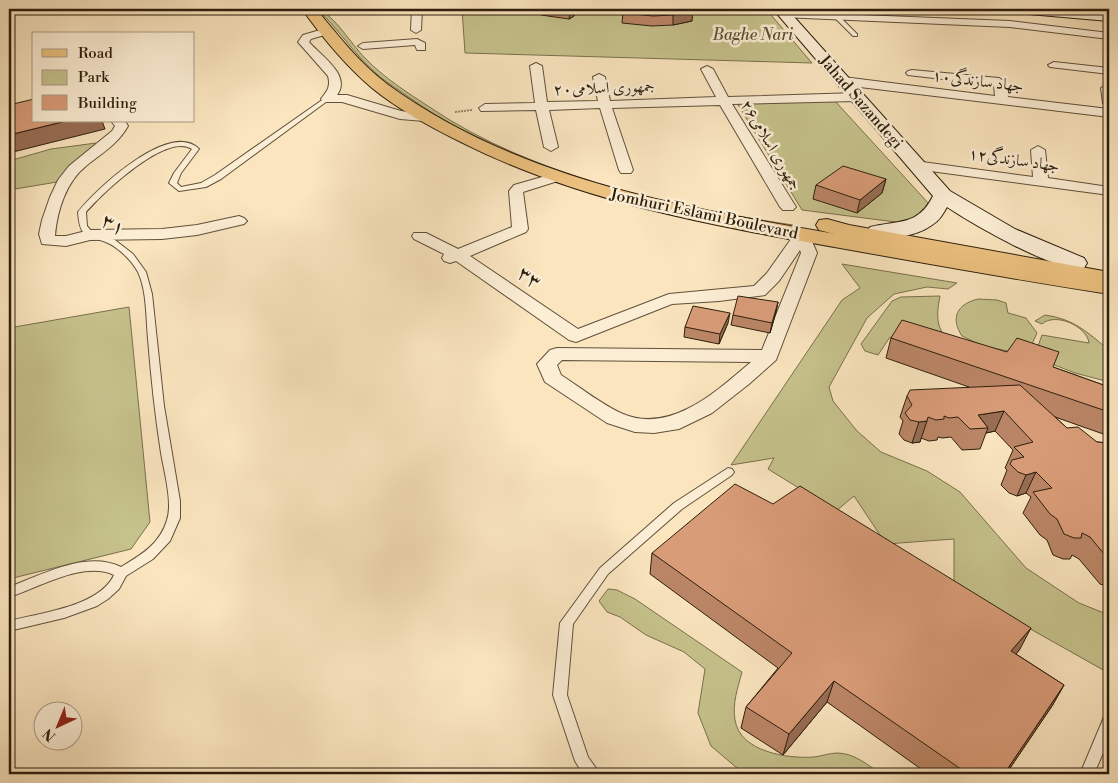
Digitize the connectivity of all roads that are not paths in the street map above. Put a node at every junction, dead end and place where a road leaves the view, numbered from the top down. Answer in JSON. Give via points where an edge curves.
{"nodes":[{"id":1,"x":18,"y":9,"type":"edge"},
{"id":2,"x":262,"y":9,"type":"edge"},
{"id":3,"x":309,"y":9,"type":"edge"},
{"id":4,"x":417,"y":9,"type":"edge"},
{"id":5,"x":886,"y":9,"type":"edge"},
{"id":6,"x":1017,"y":9,"type":"edge"},
{"id":7,"x":9,"y":10,"type":"edge"},
{"id":8,"x":1039,"y":10,"type":"edge"},
{"id":9,"x":248,"y":11,"type":"dead end"},
{"id":10,"x":783,"y":12,"type":"edge"},
{"id":11,"x":997,"y":14,"type":"dead end"},
{"id":12,"x":837,"y":17,"type":"junction"},
{"id":13,"x":1109,"y":17,"type":"edge"},
{"id":14,"x":897,"y":20,"type":"junction"},
{"id":15,"x":338,"y":23,"type":"edge"},
{"id":16,"x":1010,"y":24,"type":"junction"},
{"id":17,"x":416,"y":30,"type":"dead end"},
{"id":18,"x":855,"y":35,"type":"dead end"},
{"id":19,"x":1109,"y":36,"type":"edge"},
{"id":20,"x":363,"y":46,"type":"junction"},
{"id":21,"x":421,"y":48,"type":"dead end"},
{"id":22,"x":1109,"y":60,"type":"edge"},
{"id":23,"x":536,"y":66,"type":"dead end"},
{"id":24,"x":707,"y":69,"type":"dead end"},
{"id":25,"x":1109,"y":70,"type":"edge"},
{"id":26,"x":912,"y":73,"type":"dead end"},
{"id":27,"x":599,"y":77,"type":"dead end"},
{"id":28,"x":843,"y":81,"type":"junction"},
{"id":29,"x":1108,"y":88,"type":"dead end"},
{"id":30,"x":856,"y":97,"type":"junction"},
{"id":31,"x":327,"y":99,"type":"junction"},
{"id":32,"x":1002,"y":100,"type":"junction"},
{"id":33,"x":724,"y":101,"type":"junction"},
{"id":34,"x":1109,"y":103,"type":"edge"},
{"id":35,"x":605,"y":104,"type":"junction"},
{"id":36,"x":542,"y":107,"type":"junction"},
{"id":37,"x":485,"y":108,"type":"dead end"},
{"id":38,"x":1109,"y":114,"type":"edge"},
{"id":39,"x":431,"y":119,"type":"junction"},
{"id":40,"x":119,"y":122,"type":"edge"},
{"id":41,"x":551,"y":146,"type":"dead end"},
{"id":42,"x":1038,"y":150,"type":"dead end"},
{"id":43,"x":915,"y":164,"type":"junction"},
{"id":44,"x":626,"y":170,"type":"dead end"},
{"id":45,"x":556,"y":177,"type":"junction"},
{"id":46,"x":1041,"y":182,"type":"junction"},
{"id":47,"x":1109,"y":191,"type":"edge"},
{"id":48,"x":943,"y":195,"type":"junction"},
{"id":49,"x":788,"y":207,"type":"dead end"},
{"id":50,"x":239,"y":220,"type":"dead end"},
{"id":51,"x":827,"y":225,"type":"junction"},
{"id":52,"x":878,"y":232,"type":"junction"},
{"id":53,"x":90,"y":235,"type":"junction"},
{"id":54,"x":802,"y":235,"type":"junction"},
{"id":55,"x":420,"y":236,"type":"dead end"},
{"id":56,"x":452,"y":258,"type":"junction"},
{"id":57,"x":1076,"y":263,"type":"junction"},
{"id":58,"x":1109,"y":269,"type":"edge"},
{"id":59,"x":1109,"y":279,"type":"edge"},
{"id":60,"x":1109,"y":287,"type":"edge"},
{"id":61,"x":769,"y":356,"type":"junction"},
{"id":62,"x":728,"y":472,"type":"dead end"},
{"id":63,"x":121,"y":573,"type":"junction"},
{"id":64,"x":9,"y":592,"type":"edge"},
{"id":65,"x":9,"y":626,"type":"edge"},
{"id":66,"x":1109,"y":722,"type":"edge"},
{"id":67,"x":592,"y":774,"type":"edge"},
{"id":68,"x":1087,"y":774,"type":"edge"}],
"edges":[{"from":1,"to":7,"type":"street"},
{"from":2,"to":9,"type":"street"},
{"from":3,"to":15,"type":"main road","name":"Jomhuri Eslami Boulevard"},
{"from":4,"to":17,"type":"street"},
{"from":5,"to":14,"type":"street"},
{"from":6,"to":8,"type":"main road"},
{"from":8,"to":13,"type":"main road"},
{"from":10,"to":12,"type":"street"},
{"from":10,"to":28,"type":"main road","name":"Jahad Sazandegi"},
{"from":11,"to":16,"type":"street"},
{"from":12,"to":14,"type":"street"},
{"from":12,"to":18,"type":"lane"},
{"from":14,"to":16,"type":"street"},
{"from":15,"to":20,"type":"main road","name":"Jomhuri Eslami Boulevard"},
{"from":15,"to":31,"type":"street","via":[[303,42],[334,75],[337,89]]},
{"from":15,"to":39,"type":"main road","name":"Jomhuri Eslami Boulevard","via":[[346,55],[379,85]]},
{"from":16,"to":19,"type":"street"},
{"from":20,"to":21,"type":"street","via":[[417,42]]},
{"from":20,"to":51,"type":"main road","name":"Jomhuri Eslami Boulevard","via":[[401,81],[547,159],[624,184],[688,200]]},
{"from":22,"to":25,"type":"street","via":[[1056,60]]},
{"from":23,"to":36,"type":"street"},
{"from":24,"to":33,"type":"street","name":"جمهوری اسلامی۲۶"},
{"from":26,"to":32,"type":"street","via":[[999,82]]},
{"from":27,"to":35,"type":"street"},
{"from":28,"to":30,"type":"main road","name":"Jahad Sazandegi"},
{"from":28,"to":32,"type":"street","name":"جهاد سازندگی۱۰"},
{"from":29,"to":34,"type":"street"},
{"from":30,"to":33,"type":"street","name":"جمهوری اسلامی۲۰"},
{"from":30,"to":43,"type":"main road","name":"Jahad Sazandegi"},
{"from":31,"to":39,"type":"street","via":[[343,98],[400,115]]},
{"from":31,"to":53,"type":"lane","name":"۳۱","via":[[232,168],[203,185],[179,189],[173,183],[196,149],[184,142],[161,147],[94,198],[82,212],[82,226]]},
{"from":32,"to":38,"type":"street","name":"جهاد سازندگی۱۰"},
{"from":33,"to":35,"type":"street","name":"جمهوری اسلامی۲۰"},
{"from":33,"to":49,"type":"street","name":"جمهوری اسلامی۲۶"},
{"from":35,"to":36,"type":"street","name":"جمهوری اسلامی۲۰"},
{"from":35,"to":44,"type":"street"},
{"from":36,"to":37,"type":"street","name":"جمهوری اسلامی۲۰"},
{"from":36,"to":41,"type":"street"},
{"from":39,"to":45,"type":"main road","name":"Jomhuri Eslami Boulevard","via":[[489,151]]},
{"from":40,"to":53,"type":"street","via":[[122,126],[118,134],[80,163],[67,178],[47,234],[48,241],[55,242]]},
{"from":42,"to":46,"type":"street"},
{"from":43,"to":46,"type":"street","name":"جهاد سازندگی۱۲"},
{"from":43,"to":48,"type":"main road","name":"Jahad Sazandegi"},
{"from":45,"to":54,"type":"main road","name":"Jomhuri Eslami Boulevard","via":[[623,199]]},
{"from":45,"to":56,"type":"street","via":[[516,191],[520,230]]},
{"from":46,"to":47,"type":"street","name":"جهاد سازندگی۱۲"},
{"from":48,"to":52,"type":"main road","via":[[938,208],[922,223]]},
{"from":48,"to":57,"type":"main road","name":"Jahad Sazandegi","via":[[1004,233]]},
{"from":50,"to":53,"type":"street","via":[[162,234]]},
{"from":51,"to":52,"type":"main road","name":"Jomhuri Eslami Boulevard"},
{"from":51,"to":59,"type":"main road","via":[[854,233]]},
{"from":52,"to":57,"type":"main road","name":"Jomhuri Eslami Boulevard"},
{"from":53,"to":63,"type":"lane","name":"۳۱","via":[[112,242],[130,256],[142,272],[148,294],[159,406],[174,501],[174,518],[166,538],[148,556]]},
{"from":54,"to":56,"type":"street","name":"۳۳","via":[[773,277],[759,291],[669,299],[576,336]]},
{"from":54,"to":60,"type":"main road","name":"Jomhuri Eslami Boulevard"},
{"from":54,"to":61,"type":"street","via":[[809,253]]},
{"from":55,"to":56,"type":"street","name":"۳۳"},
{"from":57,"to":58,"type":"main road","name":"Jomhuri Eslami Boulevard"},
{"from":61,"to":61,"type":"street","via":[[705,408],[672,424],[654,426],[635,426],[614,418],[552,378],[547,364],[557,354]]},
{"from":62,"to":67,"type":"lane","via":[[678,506],[604,571],[567,623],[560,695],[582,761]]},
{"from":63,"to":64,"type":"lane","via":[[113,566],[81,566]]},
{"from":63,"to":65,"type":"lane","via":[[114,586],[99,598]]},
{"from":66,"to":68,"type":"lane"}]}
